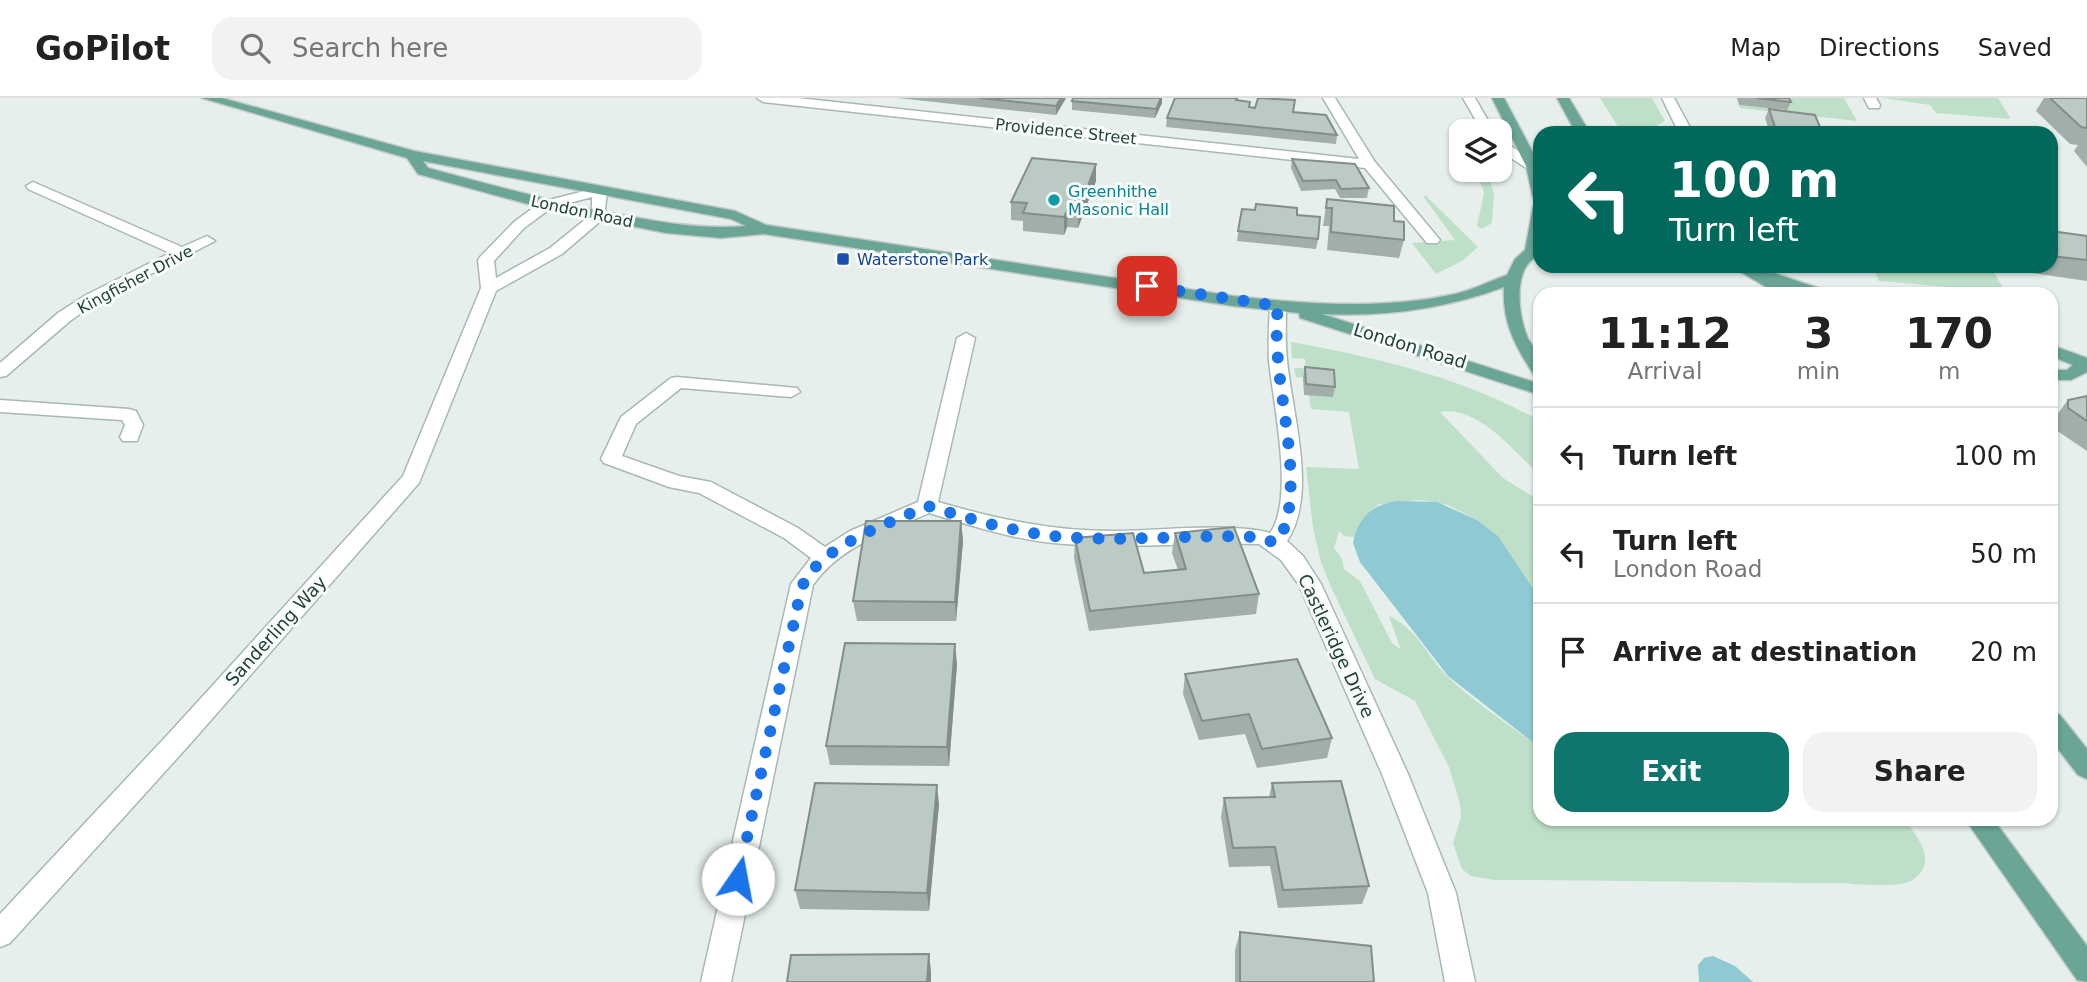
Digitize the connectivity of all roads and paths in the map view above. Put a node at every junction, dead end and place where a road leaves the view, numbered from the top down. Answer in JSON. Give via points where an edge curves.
{"nodes":[{"id":1,"x":208,"y":98,"type":"edge"},
{"id":2,"x":763,"y":98,"type":"edge"},
{"id":3,"x":1329,"y":98,"type":"edge"},
{"id":4,"x":1469,"y":98,"type":"edge"},
{"id":5,"x":1498,"y":98,"type":"edge"},
{"id":6,"x":1563,"y":98,"type":"edge"},
{"id":7,"x":1668,"y":98,"type":"edge"},
{"id":8,"x":1481,"y":119,"type":"edge"},
{"id":9,"x":1579,"y":126,"type":"edge"},
{"id":10,"x":1682,"y":126,"type":"edge"},
{"id":11,"x":1512,"y":153,"type":"edge"},
{"id":12,"x":412,"y":155,"type":"junction"},
{"id":13,"x":1369,"y":164,"type":"junction"},
{"id":14,"x":1533,"y":166,"type":"joint"},
{"id":15,"x":33,"y":186,"type":"dead end"},
{"id":16,"x":600,"y":191,"type":"junction"},
{"id":17,"x":546,"y":205,"type":"junction"},
{"id":18,"x":599,"y":215,"type":"junction"},
{"id":19,"x":764,"y":229,"type":"junction"},
{"id":20,"x":1432,"y":240,"type":"dead end"},
{"id":21,"x":207,"y":241,"type":"dead end"},
{"id":22,"x":1533,"y":252,"type":"edge"},
{"id":23,"x":182,"y":253,"type":"junction"},
{"id":24,"x":1756,"y":273,"type":"edge"},
{"id":25,"x":1763,"y":276,"type":"junction"},
{"id":26,"x":1511,"y":279,"type":"junction"},
{"id":27,"x":1775,"y":287,"type":"edge"},
{"id":28,"x":1798,"y":287,"type":"edge"},
{"id":29,"x":489,"y":288,"type":"junction"},
{"id":30,"x":1278,"y":306,"type":"junction"},
{"id":31,"x":966,"y":338,"type":"dead end"},
{"id":32,"x":2058,"y":353,"type":"edge"},
{"id":33,"x":1533,"y":360,"type":"edge"},
{"id":34,"x":2087,"y":364,"type":"edge"},
{"id":35,"x":0,"y":372,"type":"edge"},
{"id":36,"x":2058,"y":376,"type":"edge"},
{"id":37,"x":1533,"y":388,"type":"edge"},
{"id":38,"x":791,"y":392,"type":"dead end"},
{"id":39,"x":0,"y":406,"type":"edge"},
{"id":40,"x":130,"y":437,"type":"dead end"},
{"id":41,"x":928,"y":506,"type":"junction"},
{"id":42,"x":1275,"y":543,"type":"junction"},
{"id":43,"x":825,"y":558,"type":"junction"},
{"id":44,"x":2058,"y":731,"type":"edge"},
{"id":45,"x":2087,"y":768,"type":"edge"},
{"id":46,"x":1983,"y":826,"type":"edge"},
{"id":47,"x":0,"y":934,"type":"edge"},
{"id":48,"x":2087,"y":970,"type":"edge"},
{"id":49,"x":716,"y":982,"type":"edge"},
{"id":50,"x":1460,"y":982,"type":"edge"}],
"edges":[{"from":1,"to":12,"type":"main road","name":"London Road"},
{"from":2,"to":13,"type":"street","name":"Providence Street"},
{"from":3,"to":13,"type":"street"},
{"from":4,"to":8,"type":"street"},
{"from":5,"to":14,"type":"main road"},
{"from":6,"to":9,"type":"main road"},
{"from":7,"to":10,"type":"street"},
{"from":11,"to":14,"type":"street"},
{"from":12,"to":16,"type":"main road","name":"London Road"},
{"from":12,"to":17,"type":"main road","name":"London Road","via":[[423,171]]},
{"from":13,"to":20,"type":"street"},
{"from":15,"to":23,"type":"street"},
{"from":16,"to":17,"type":"street","name":"Sanderling Way"},
{"from":16,"to":18,"type":"street"},
{"from":16,"to":19,"type":"main road","name":"London Road","via":[[735,215]]},
{"from":17,"to":18,"type":"main road","name":"London Road"},
{"from":17,"to":29,"type":"street","name":"Sanderling Way","via":[[519,225],[486,260]]},
{"from":18,"to":19,"type":"main road","name":"London Road","via":[[722,233]]},
{"from":18,"to":29,"type":"street","via":[[556,251]]},
{"from":19,"to":30,"type":"main road","name":"London Road"},
{"from":21,"to":23,"type":"street","name":"Kingfisher Drive"},
{"from":22,"to":26,"type":"main road"},
{"from":23,"to":35,"type":"street","name":"Kingfisher Drive","via":[[82,304]]},
{"from":24,"to":25,"type":"main road"},
{"from":25,"to":27,"type":"main road"},
{"from":25,"to":28,"type":"main road"},
{"from":26,"to":30,"type":"main road","name":"London Road","via":[[1483,293],[1431,304],[1367,309]]},
{"from":26,"to":33,"type":"main road","via":[[1517,334]]},
{"from":29,"to":47,"type":"street","name":"Sanderling Way","via":[[412,478]]},
{"from":30,"to":37,"type":"main road","name":"London Road"},
{"from":30,"to":42,"type":"street","via":[[1276,347],[1290,485],[1287,523]]},
{"from":31,"to":41,"type":"street"},
{"from":32,"to":34,"type":"main road"},
{"from":34,"to":36,"type":"main road","via":[[2071,375]]},
{"from":38,"to":43,"type":"street","via":[[677,382],[628,421],[611,459],[704,487],[790,533]]},
{"from":39,"to":40,"type":"street","via":[[129,415],[134,425]]},
{"from":41,"to":42,"type":"street","via":[[992,526],[1044,535],[1259,537]]},
{"from":41,"to":43,"type":"street"},
{"from":42,"to":50,"type":"street","name":"Castleridge Drive","via":[[1310,584],[1395,775],[1442,893]]},
{"from":43,"to":49,"type":"street","via":[[811,570],[801,590]]},
{"from":44,"to":45,"type":"main road"},
{"from":46,"to":48,"type":"main road"}]}
